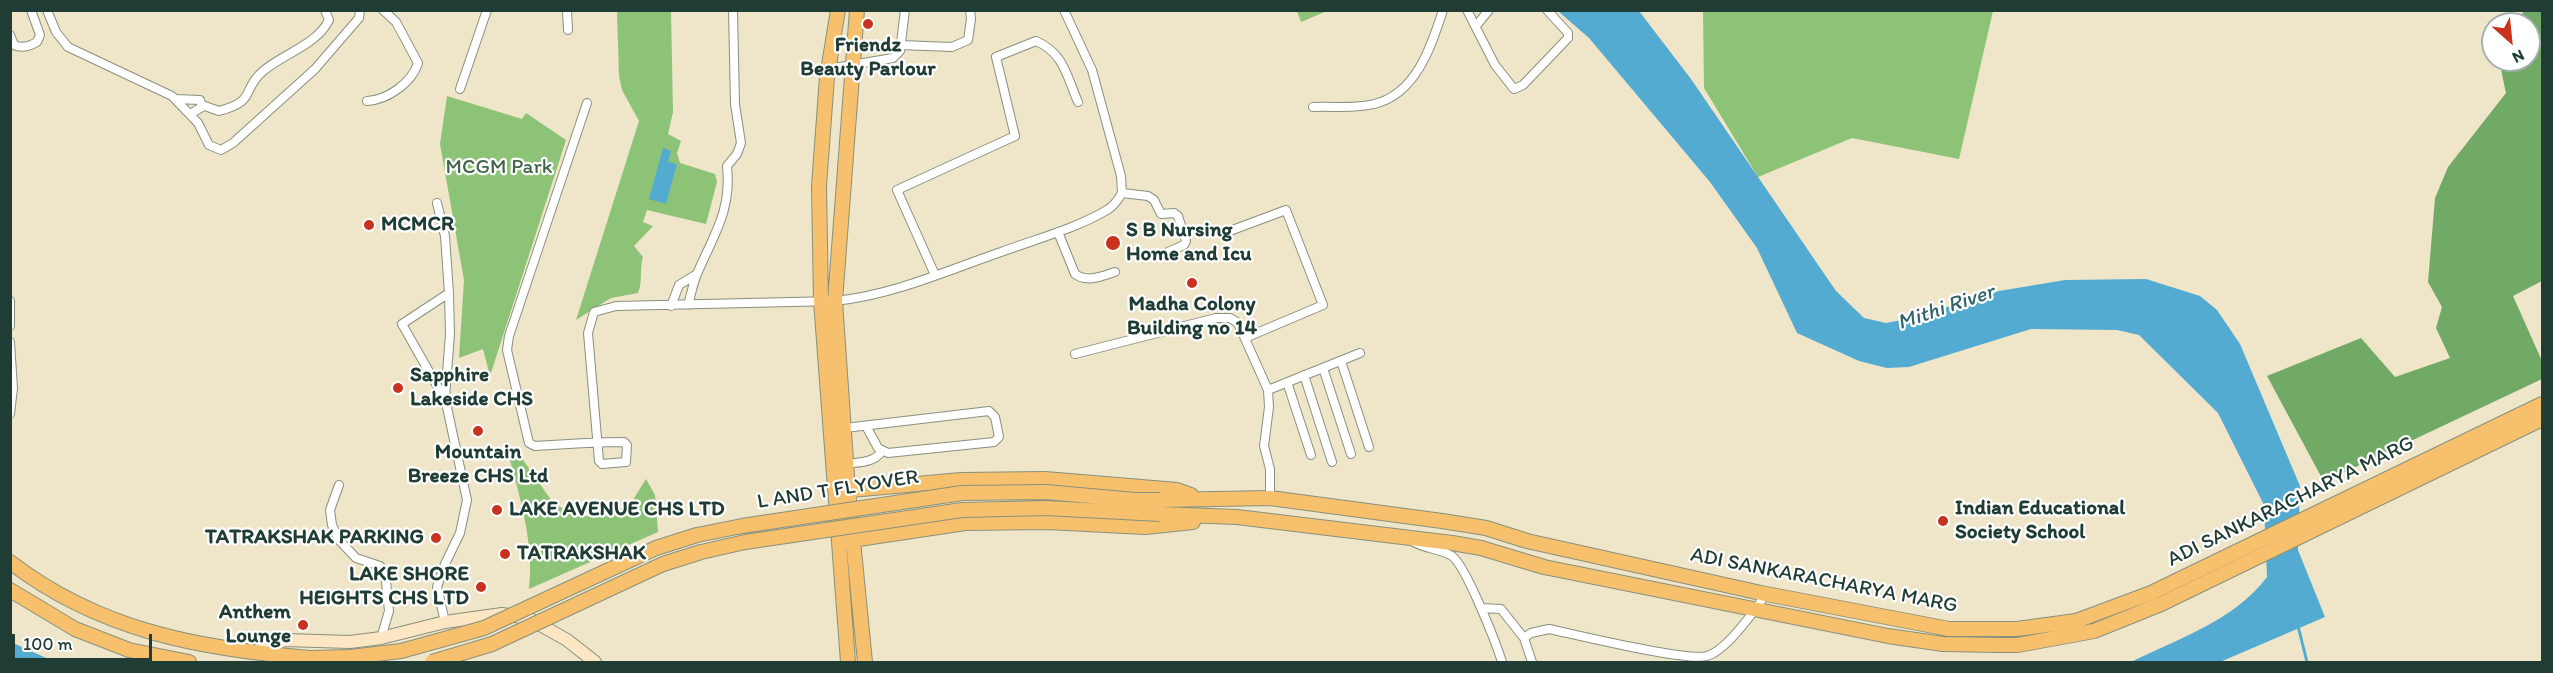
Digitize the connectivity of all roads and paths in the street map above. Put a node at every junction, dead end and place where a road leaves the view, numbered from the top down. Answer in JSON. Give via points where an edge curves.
{"nodes":[{"id":1,"x":31,"y":10,"type":"edge"},
{"id":2,"x":47,"y":10,"type":"edge"},
{"id":3,"x":325,"y":10,"type":"edge"},
{"id":4,"x":360,"y":10,"type":"edge"},
{"id":5,"x":383,"y":10,"type":"edge"},
{"id":6,"x":487,"y":10,"type":"edge"},
{"id":7,"x":567,"y":10,"type":"edge"},
{"id":8,"x":733,"y":10,"type":"edge"},
{"id":9,"x":838,"y":10,"type":"edge"},
{"id":10,"x":857,"y":10,"type":"edge"},
{"id":11,"x":904,"y":10,"type":"edge"},
{"id":12,"x":970,"y":10,"type":"edge"},
{"id":13,"x":1064,"y":10,"type":"edge"},
{"id":14,"x":1443,"y":10,"type":"edge"},
{"id":15,"x":1467,"y":10,"type":"edge"},
{"id":16,"x":1489,"y":10,"type":"edge"},
{"id":17,"x":1547,"y":10,"type":"edge"},
{"id":18,"x":1476,"y":26,"type":"junction"},
{"id":19,"x":568,"y":30,"type":"dead end"},
{"id":20,"x":10,"y":35,"type":"edge"},
{"id":21,"x":900,"y":45,"type":"junction"},
{"id":22,"x":853,"y":63,"type":"junction"},
{"id":23,"x":828,"y":69,"type":"junction"},
{"id":24,"x":460,"y":89,"type":"dead end"},
{"id":25,"x":176,"y":99,"type":"junction"},
{"id":26,"x":367,"y":101,"type":"dead end"},
{"id":27,"x":1078,"y":102,"type":"dead end"},
{"id":28,"x":587,"y":104,"type":"dead end"},
{"id":29,"x":202,"y":105,"type":"junction"},
{"id":30,"x":1313,"y":107,"type":"dead end"},
{"id":31,"x":190,"y":114,"type":"junction"},
{"id":32,"x":1122,"y":193,"type":"junction"},
{"id":33,"x":437,"y":203,"type":"dead end"},
{"id":34,"x":1058,"y":232,"type":"junction"},
{"id":35,"x":1227,"y":232,"type":"dead end"},
{"id":36,"x":1159,"y":256,"type":"dead end"},
{"id":37,"x":1115,"y":272,"type":"dead end"},
{"id":38,"x":696,"y":274,"type":"junction"},
{"id":39,"x":935,"y":275,"type":"junction"},
{"id":40,"x":449,"y":294,"type":"junction"},
{"id":41,"x":10,"y":301,"type":"edge"},
{"id":42,"x":828,"y":301,"type":"junction"},
{"id":43,"x":688,"y":305,"type":"junction"},
{"id":44,"x":670,"y":306,"type":"junction"},
{"id":45,"x":10,"y":326,"type":"edge"},
{"id":46,"x":1245,"y":338,"type":"junction"},
{"id":47,"x":10,"y":342,"type":"edge"},
{"id":48,"x":1075,"y":354,"type":"dead end"},
{"id":49,"x":1360,"y":354,"type":"dead end"},
{"id":50,"x":1341,"y":361,"type":"junction"},
{"id":51,"x":1323,"y":368,"type":"junction"},
{"id":52,"x":1305,"y":375,"type":"junction"},
{"id":53,"x":1287,"y":382,"type":"junction"},
{"id":54,"x":1268,"y":390,"type":"junction"},
{"id":55,"x":445,"y":398,"type":"junction"},
{"id":56,"x":2542,"y":404,"type":"edge"},
{"id":57,"x":10,"y":414,"type":"edge"},
{"id":58,"x":2542,"y":419,"type":"edge"},
{"id":59,"x":866,"y":426,"type":"junction"},
{"id":60,"x":845,"y":428,"type":"junction"},
{"id":61,"x":1369,"y":447,"type":"dead end"},
{"id":62,"x":882,"y":451,"type":"junction"},
{"id":63,"x":1351,"y":454,"type":"dead end"},
{"id":64,"x":1311,"y":455,"type":"dead end"},
{"id":65,"x":1332,"y":462,"type":"dead end"},
{"id":66,"x":846,"y":464,"type":"junction"},
{"id":67,"x":935,"y":482,"type":"junction"},
{"id":68,"x":339,"y":485,"type":"dead end"},
{"id":69,"x":842,"y":491,"type":"junction"},
{"id":70,"x":1270,"y":498,"type":"junction"},
{"id":71,"x":1202,"y":500,"type":"junction"},
{"id":72,"x":1160,"y":507,"type":"junction"},
{"id":73,"x":1237,"y":517,"type":"junction"},
{"id":74,"x":939,"y":525,"type":"junction"},
{"id":75,"x":1407,"y":538,"type":"junction"},
{"id":76,"x":854,"y":540,"type":"junction"},
{"id":77,"x":839,"y":542,"type":"junction"},
{"id":78,"x":10,"y":562,"type":"edge"},
{"id":79,"x":10,"y":590,"type":"edge"},
{"id":80,"x":1766,"y":594,"type":"junction"},
{"id":81,"x":1481,"y":608,"type":"junction"},
{"id":82,"x":1755,"y":610,"type":"junction"},
{"id":83,"x":445,"y":622,"type":"junction"},
{"id":84,"x":381,"y":638,"type":"junction"},
{"id":85,"x":1524,"y":638,"type":"junction"},
{"id":86,"x":252,"y":653,"type":"junction"},
{"id":87,"x":189,"y":663,"type":"edge"},
{"id":88,"x":432,"y":663,"type":"edge"},
{"id":89,"x":596,"y":663,"type":"edge"},
{"id":90,"x":848,"y":663,"type":"edge"},
{"id":91,"x":865,"y":663,"type":"edge"},
{"id":92,"x":1502,"y":663,"type":"edge"},
{"id":93,"x":1532,"y":663,"type":"edge"}],
"edges":[{"from":1,"to":20,"type":"street","via":[[40,35],[37,42],[17,47]]},
{"from":2,"to":25,"type":"street","via":[[56,32],[68,47]]},
{"from":3,"to":29,"type":"street","via":[[329,20],[322,31],[263,71],[244,101],[219,111]]},
{"from":4,"to":31,"type":"street","via":[[359,18],[315,69],[233,143],[221,150],[209,145]]},
{"from":5,"to":26,"type":"street","via":[[396,22],[418,63],[413,75],[393,92]]},
{"from":6,"to":24,"type":"street"},
{"from":7,"to":19,"type":"street"},
{"from":8,"to":38,"type":"street","via":[[735,104],[741,143],[727,166],[729,183],[719,230]]},
{"from":9,"to":23,"type":"main road"},
{"from":10,"to":22,"type":"main road"},
{"from":11,"to":21,"type":"street"},
{"from":12,"to":21,"type":"street","via":[[965,43],[952,47]]},
{"from":13,"to":32,"type":"street","via":[[1092,70],[1121,176]]},
{"from":14,"to":30,"type":"street","via":[[1423,63],[1407,86],[1391,98],[1372,105]]},
{"from":15,"to":18,"type":"street"},
{"from":16,"to":18,"type":"street"},
{"from":17,"to":18,"type":"street","via":[[1568,38],[1518,89],[1510,86],[1495,65]]},
{"from":21,"to":22,"type":"street","via":[[897,54],[888,60]]},
{"from":22,"to":23,"type":"street"},
{"from":22,"to":42,"type":"main road"},
{"from":23,"to":42,"type":"main road","via":[[819,186]]},
{"from":25,"to":29,"type":"street","via":[[198,99]]},
{"from":25,"to":31,"type":"street"},
{"from":27,"to":39,"type":"street","via":[[1059,56],[1048,46],[1036,41],[996,57],[1015,136],[897,190]]},
{"from":28,"to":44,"type":"street","via":[[509,336],[507,350],[529,443],[597,443],[588,333],[594,312],[616,306]]},
{"from":29,"to":31,"type":"street"},
{"from":32,"to":34,"type":"street","via":[[1108,210]]},
{"from":32,"to":36,"type":"street","via":[[1148,196],[1161,214],[1178,216],[1186,241]]},
{"from":33,"to":40,"type":"street","via":[[445,236]]},
{"from":34,"to":37,"type":"street","via":[[1079,277],[1095,279]]},
{"from":34,"to":39,"type":"street"},
{"from":35,"to":46,"type":"street","via":[[1286,210],[1323,305]]},
{"from":38,"to":43,"type":"street"},
{"from":38,"to":44,"type":"street","via":[[679,285]]},
{"from":39,"to":42,"type":"street","via":[[865,298]]},
{"from":40,"to":55,"type":"street"},
{"from":40,"to":55,"type":"street","via":[[402,324]]},
{"from":41,"to":45,"type":"street"},
{"from":42,"to":43,"type":"street"},
{"from":42,"to":60,"type":"main road"},
{"from":42,"to":69,"type":"main road"},
{"from":43,"to":44,"type":"street"},
{"from":46,"to":48,"type":"street","via":[[1238,323],[1230,318],[1216,318]]},
{"from":46,"to":54,"type":"street"},
{"from":47,"to":57,"type":"street"},
{"from":49,"to":50,"type":"street"},
{"from":50,"to":51,"type":"street"},
{"from":50,"to":61,"type":"street"},
{"from":51,"to":52,"type":"street"},
{"from":51,"to":63,"type":"street"},
{"from":52,"to":53,"type":"street"},
{"from":52,"to":65,"type":"street"},
{"from":53,"to":54,"type":"street"},
{"from":53,"to":64,"type":"street"},
{"from":54,"to":70,"type":"street","via":[[1264,446],[1270,468]]},
{"from":55,"to":83,"type":"street","via":[[467,500],[460,532],[437,587]]},
{"from":56,"to":80,"type":"main road","name":"ADI SANKARACHARYA MARG","via":[[2151,593],[2076,621],[2017,628],[1949,629]]},
{"from":58,"to":82,"type":"main road","name":"ADI SANKARACHARYA MARG","via":[[2161,604],[2094,631],[2018,645],[1943,644]]},
{"from":59,"to":60,"type":"street"},
{"from":59,"to":62,"type":"street"},
{"from":59,"to":62,"type":"street","via":[[989,411],[995,417],[999,437],[994,442]]},
{"from":60,"to":66,"type":"main road"},
{"from":62,"to":66,"type":"street","via":[[870,461]]},
{"from":66,"to":69,"type":"main road"},
{"from":67,"to":69,"type":"main road"},
{"from":67,"to":71,"type":"main road","via":[[1045,479],[1177,490]]},
{"from":67,"to":74,"type":"main road"},
{"from":68,"to":84,"type":"street","via":[[330,510],[339,540],[356,558],[380,566],[385,572],[389,611]]},
{"from":69,"to":76,"type":"main road"},
{"from":69,"to":77,"type":"main road"},
{"from":70,"to":71,"type":"main road","name":"ADI SANKARACHARYA MARG"},
{"from":70,"to":80,"type":"main road","name":"ADI SANKARACHARYA MARG","via":[[1486,528],[1527,541]]},
{"from":71,"to":72,"type":"main road","name":"L AND T FLYOVER"},
{"from":72,"to":73,"type":"main road","name":"L AND T FLYOVER"},
{"from":72,"to":86,"type":"main road","name":"L AND T FLYOVER","bridge":true,"via":[[1046,492],[962,493],[742,526],[656,548],[484,628],[401,651],[310,658]]},
{"from":72,"to":88,"type":"main road","name":"L AND T FLYOVER","bridge":true,"via":[[962,510],[745,542],[663,564],[492,644]]},
{"from":73,"to":74,"type":"main road","via":[[1145,527],[1047,522]]},
{"from":73,"to":75,"type":"main road","name":"ADI SANKARACHARYA MARG"},
{"from":74,"to":76,"type":"main road"},
{"from":75,"to":81,"type":"street","via":[[1422,548],[1450,555]]},
{"from":75,"to":82,"type":"main road","name":"ADI SANKARACHARYA MARG","via":[[1481,548],[1544,567]]},
{"from":76,"to":77,"type":"main road"},
{"from":76,"to":91,"type":"main road"},
{"from":77,"to":90,"type":"main road"},
{"from":78,"to":86,"type":"main road","via":[[62,595],[149,633]]},
{"from":79,"to":87,"type":"main road","via":[[75,629],[129,650]]},
{"from":80,"to":82,"type":"street"},
{"from":81,"to":85,"type":"street","via":[[1502,609]]},
{"from":81,"to":92,"type":"street"},
{"from":82,"to":85,"type":"street","via":[[1718,650],[1699,658],[1549,629]]},
{"from":83,"to":84,"type":"street"},
{"from":83,"to":89,"type":"street","via":[[502,614],[528,618],[567,640]]},
{"from":84,"to":86,"type":"street","via":[[350,642],[285,640]]},
{"from":85,"to":93,"type":"street"}]}
